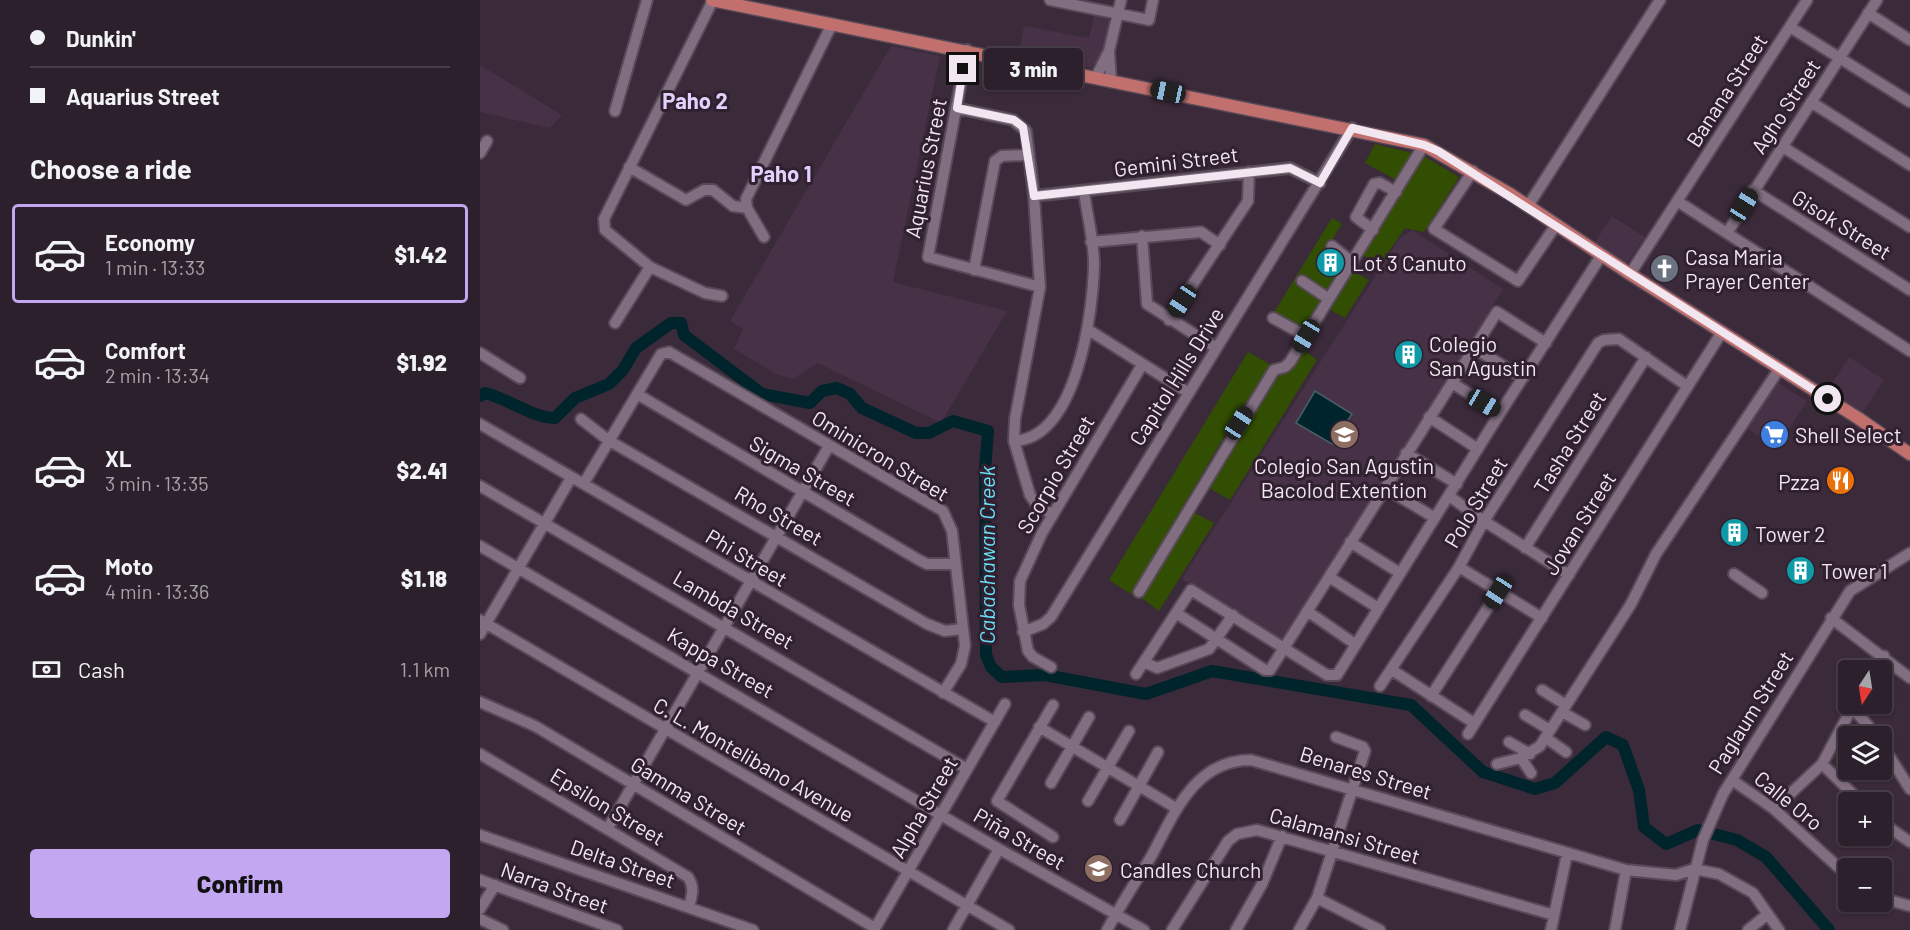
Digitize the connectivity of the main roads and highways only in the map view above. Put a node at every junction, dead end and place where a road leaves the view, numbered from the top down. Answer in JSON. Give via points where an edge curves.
{"nodes":[{"id":1,"x":712,"y":0,"type":"edge"},
{"id":2,"x":1908,"y":449,"type":"edge"}],
"edges":[{"from":1,"to":2,"type":"main road","via":[[1424,145],[1473,171]]}]}
